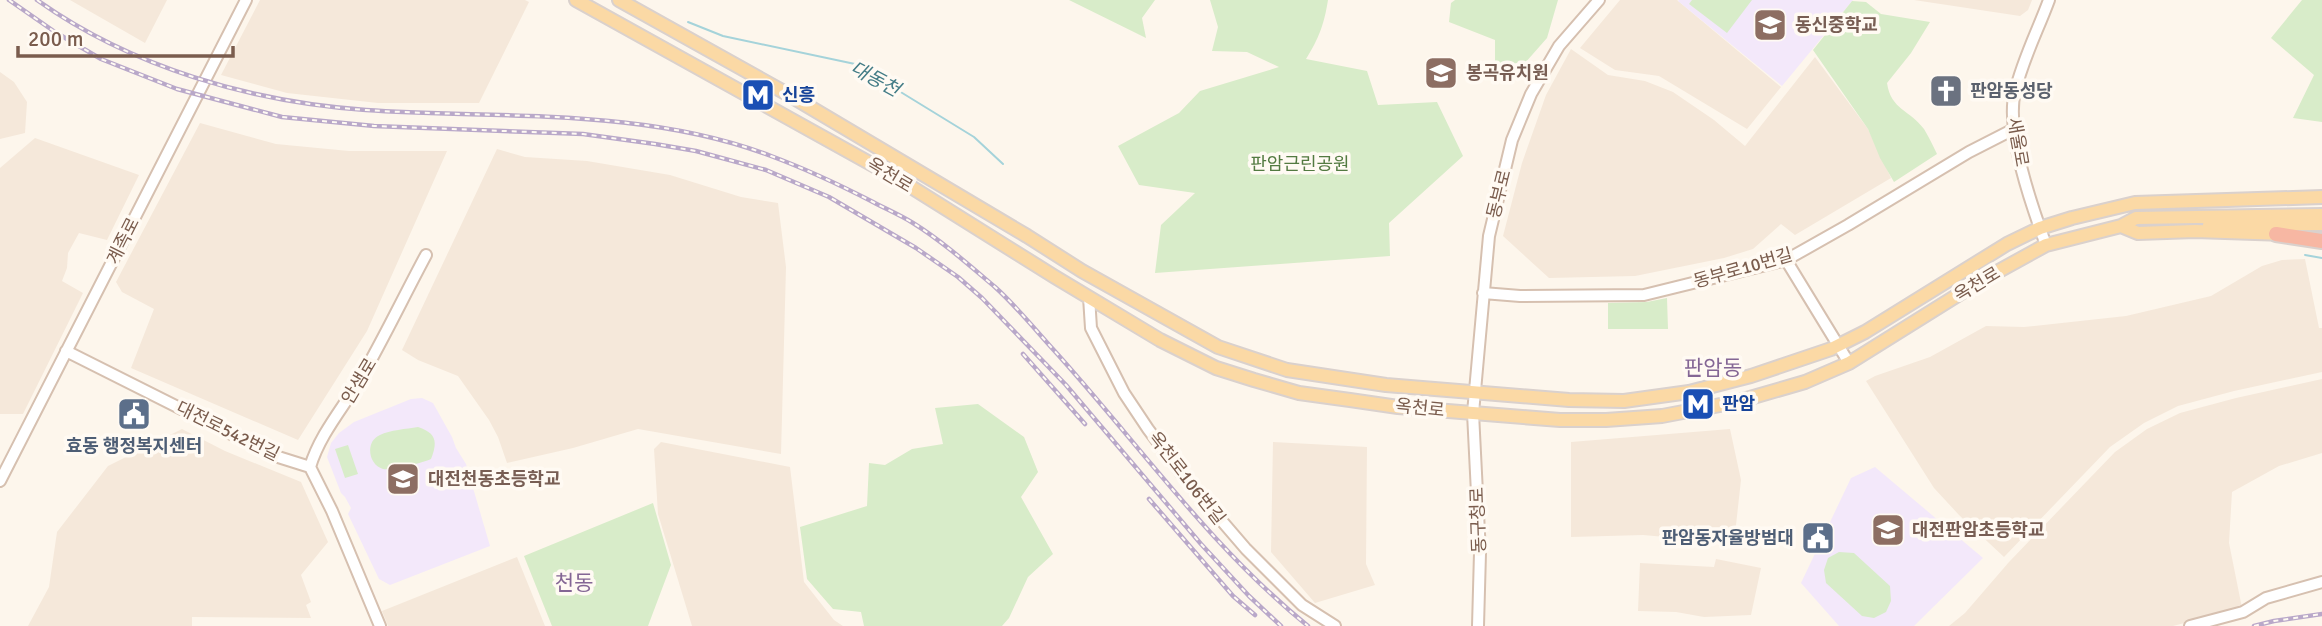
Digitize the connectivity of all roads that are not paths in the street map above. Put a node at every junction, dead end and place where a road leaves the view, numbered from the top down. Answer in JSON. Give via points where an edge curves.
{"nodes":[{"id":1,"x":246,"y":0,"type":"edge"},
{"id":2,"x":576,"y":0,"type":"edge"},
{"id":3,"x":619,"y":0,"type":"edge"},
{"id":4,"x":1599,"y":0,"type":"edge"},
{"id":5,"x":2049,"y":0,"type":"edge"},
{"id":6,"x":2014,"y":128,"type":"junction"},
{"id":7,"x":2322,"y":197,"type":"edge"},
{"id":8,"x":2322,"y":215,"type":"edge"},
{"id":9,"x":2322,"y":224,"type":"edge"},
{"id":10,"x":2121,"y":226,"type":"junction"},
{"id":11,"x":2040,"y":228,"type":"junction"},
{"id":12,"x":2276,"y":234,"type":"junction"},
{"id":13,"x":2322,"y":235,"type":"edge"},
{"id":14,"x":2322,"y":241,"type":"edge"},
{"id":15,"x":2046,"y":245,"type":"junction"},
{"id":16,"x":426,"y":255,"type":"dead end"},
{"id":17,"x":1786,"y":260,"type":"junction"},
{"id":18,"x":1483,"y":293,"type":"junction"},
{"id":19,"x":1089,"y":297,"type":"junction"},
{"id":20,"x":1839,"y":345,"type":"junction"},
{"id":21,"x":66,"y":351,"type":"junction"},
{"id":22,"x":1849,"y":362,"type":"junction"},
{"id":23,"x":1474,"y":393,"type":"junction"},
{"id":24,"x":1473,"y":413,"type":"junction"},
{"id":25,"x":310,"y":467,"type":"junction"},
{"id":26,"x":0,"y":481,"type":"edge"},
{"id":27,"x":2322,"y":582,"type":"edge"},
{"id":28,"x":380,"y":626,"type":"edge"},
{"id":29,"x":1335,"y":626,"type":"edge"},
{"id":30,"x":1478,"y":626,"type":"edge"},
{"id":31,"x":2190,"y":626,"type":"edge"}],
"edges":[{"from":1,"to":21,"type":"main road","name":"계족로"},
{"from":2,"to":19,"type":"main road","name":"옥천로","via":[[889,174]]},
{"from":3,"to":23,"type":"main road","name":"옥천로","via":[[1218,347],[1305,373]]},
{"from":4,"to":18,"type":"main road","name":"동부로","via":[[1552,57],[1517,129],[1489,236]]},
{"from":5,"to":6,"type":"main road","name":"새울로","via":[[2015,92]]},
{"from":6,"to":11,"type":"main road","name":"새울로"},
{"from":6,"to":17,"type":"main road","name":"동부로10번길"},
{"from":7,"to":11,"type":"main road","name":"옥천로","via":[[2135,203]]},
{"from":8,"to":10,"type":"main road","via":[[2136,218]]},
{"from":9,"to":10,"type":"main road"},
{"from":10,"to":12,"type":"main road","name":"옥천로","via":[[2137,233]]},
{"from":10,"to":15,"type":"main road","name":"옥천로"},
{"from":11,"to":15,"type":"main road","name":"새울로"},
{"from":11,"to":20,"type":"main road","name":"옥천로"},
{"from":12,"to":13,"type":"main road","name":"옥천로"},
{"from":12,"to":14,"type":"highway"},
{"from":15,"to":22,"type":"main road","name":"옥천로"},
{"from":16,"to":25,"type":"main road","name":"안샘로","via":[[348,399],[320,441]]},
{"from":17,"to":18,"type":"main road","name":"동부로10번길","via":[[1644,295]]},
{"from":17,"to":20,"type":"main road"},
{"from":18,"to":23,"type":"main road","name":"동부로"},
{"from":19,"to":24,"type":"main road","name":"옥천로","via":[[1216,368],[1254,380],[1299,393]]},
{"from":19,"to":29,"type":"main road","name":"옥천로106번길","via":[[1091,328],[1113,372],[1184,477],[1302,605]]},
{"from":20,"to":22,"type":"main road"},
{"from":20,"to":23,"type":"main road","name":"옥천로","via":[[1751,376],[1689,392],[1624,401]]},
{"from":21,"to":25,"type":"main road","name":"대전로542번길","via":[[275,456]]},
{"from":21,"to":26,"type":"main road","name":"계족로"},
{"from":22,"to":24,"type":"main road","name":"옥천로","via":[[1805,382],[1736,402],[1662,416],[1560,421]]},
{"from":23,"to":24,"type":"main road","name":"동부로"},
{"from":24,"to":30,"type":"main road","name":"동구청로","via":[[1480,553]]},
{"from":25,"to":28,"type":"main road"},
{"from":27,"to":31,"type":"main road","via":[[2266,598],[2244,612]]}]}
